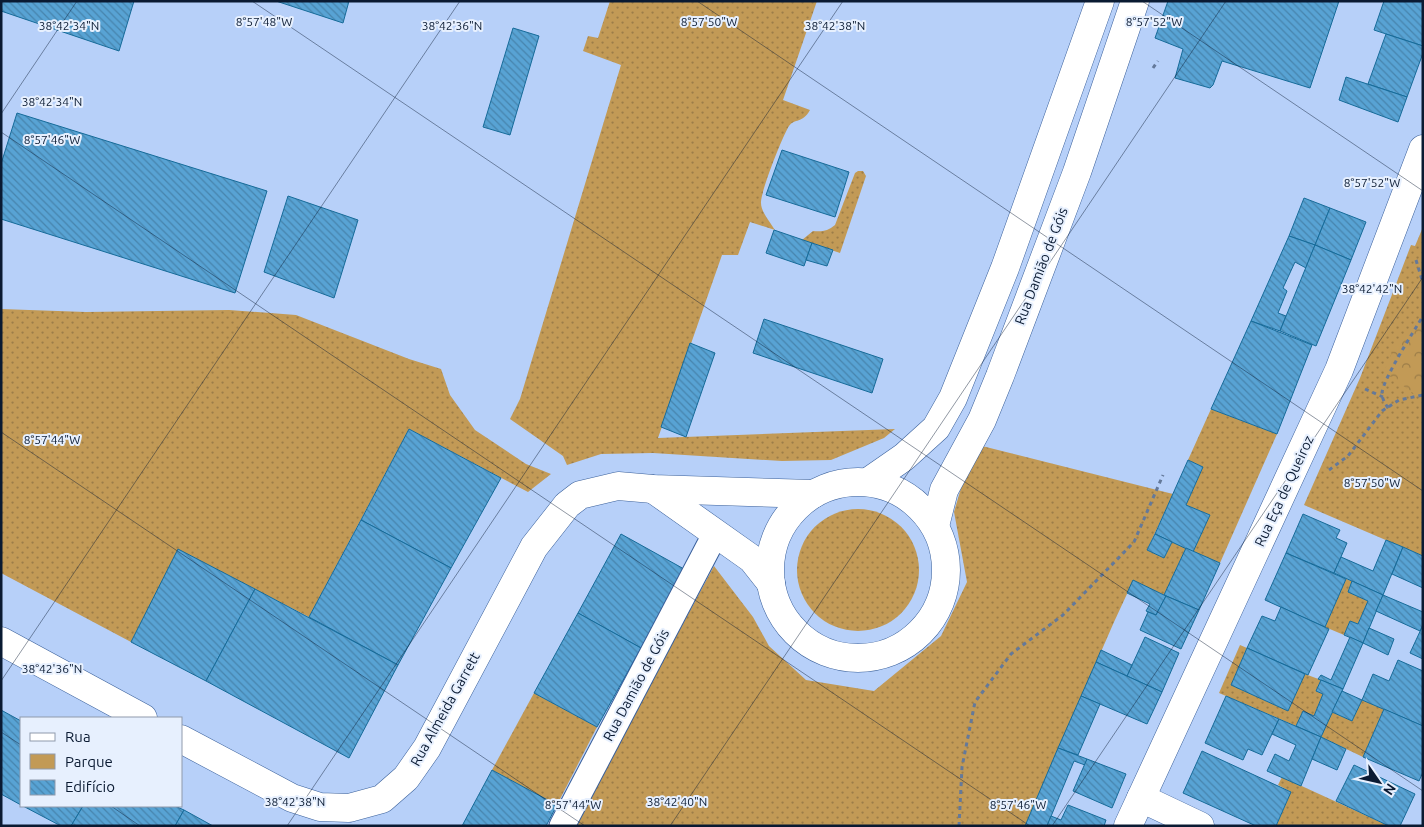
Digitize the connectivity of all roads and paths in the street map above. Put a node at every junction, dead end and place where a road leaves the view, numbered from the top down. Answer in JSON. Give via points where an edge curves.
{"nodes":[{"id":1,"x":1100,"y":1,"type":"edge"},
{"id":2,"x":1135,"y":1,"type":"edge"},
{"id":3,"x":1158,"y":61,"type":"dead end"},
{"id":4,"x":1153,"y":68,"type":"dead end"},
{"id":5,"x":1423,"y":149,"type":"edge"},
{"id":6,"x":1414,"y":253,"type":"dead end"},
{"id":7,"x":1423,"y":284,"type":"edge"},
{"id":8,"x":1423,"y":316,"type":"edge"},
{"id":9,"x":1362,"y":387,"type":"dead end"},
{"id":10,"x":1423,"y":395,"type":"edge"},
{"id":11,"x":1383,"y":397,"type":"junction"},
{"id":12,"x":1388,"y":408,"type":"junction"},
{"id":13,"x":1329,"y":471,"type":"dead end"},
{"id":14,"x":1163,"y":475,"type":"dead end"},
{"id":15,"x":868,"y":482,"type":"junction"},
{"id":16,"x":653,"y":489,"type":"junction"},
{"id":17,"x":813,"y":494,"type":"junction"},
{"id":18,"x":935,"y":526,"type":"junction"},
{"id":19,"x":710,"y":544,"type":"dead end"},
{"id":20,"x":771,"y":583,"type":"junction"},
{"id":21,"x":1,"y":642,"type":"edge"},
{"id":22,"x":141,"y":717,"type":"edge"},
{"id":23,"x":182,"y":740,"type":"edge"},
{"id":24,"x":1141,"y":798,"type":"junction"},
{"id":25,"x":562,"y":826,"type":"edge"},
{"id":26,"x":958,"y":826,"type":"edge"},
{"id":27,"x":1128,"y":826,"type":"edge"},
{"id":28,"x":1200,"y":826,"type":"edge"}],
"edges":[{"from":1,"to":15,"type":"street","via":[[1005,268],[953,398],[936,428],[904,457]]},
{"from":2,"to":18,"type":"street","name":"Rua Damião de Góis","via":[[1077,172],[1000,376],[982,420],[944,490]]},
{"from":3,"to":4,"type":"path"},
{"from":5,"to":24,"type":"street","name":"Rua Eça de Queiroz","via":[[1339,370]]},
{"from":6,"to":7,"type":"path"},
{"from":8,"to":11,"type":"path","via":[[1390,375]]},
{"from":9,"to":11,"type":"path"},
{"from":10,"to":12,"type":"path","via":[[1399,400]]},
{"from":11,"to":12,"type":"path"},
{"from":12,"to":13,"type":"path","via":[[1382,411],[1348,456]]},
{"from":14,"to":26,"type":"path","via":[[1134,542],[1063,615],[1011,654],[975,702],[962,767]]},
{"from":15,"to":17,"type":"street","via":[[840,483]]},
{"from":15,"to":18,"type":"street","via":[[895,489],[918,504]]},
{"from":16,"to":17,"type":"street","name":"Rua Almeida Garrett"},
{"from":16,"to":20,"type":"street","via":[[752,559]]},
{"from":16,"to":23,"type":"street","name":"Rua Almeida Garrett","via":[[618,486],[580,495],[567,506],[534,547],[426,748],[406,778],[382,799],[349,808],[320,807],[292,798]]},
{"from":17,"to":20,"type":"street","via":[[793,510],[779,532],[771,557]]},
{"from":18,"to":20,"type":"street","via":[[945,552],[946,580],[939,608],[923,631],[900,648],[874,657],[855,658],[819,649],[796,633],[780,610]]},
{"from":19,"to":25,"type":"street","name":"Rua Damião de Góis"},
{"from":21,"to":22,"type":"street"},
{"from":24,"to":27,"type":"street","name":"Rua Eça de Queiroz"},
{"from":24,"to":28,"type":"street"}]}
